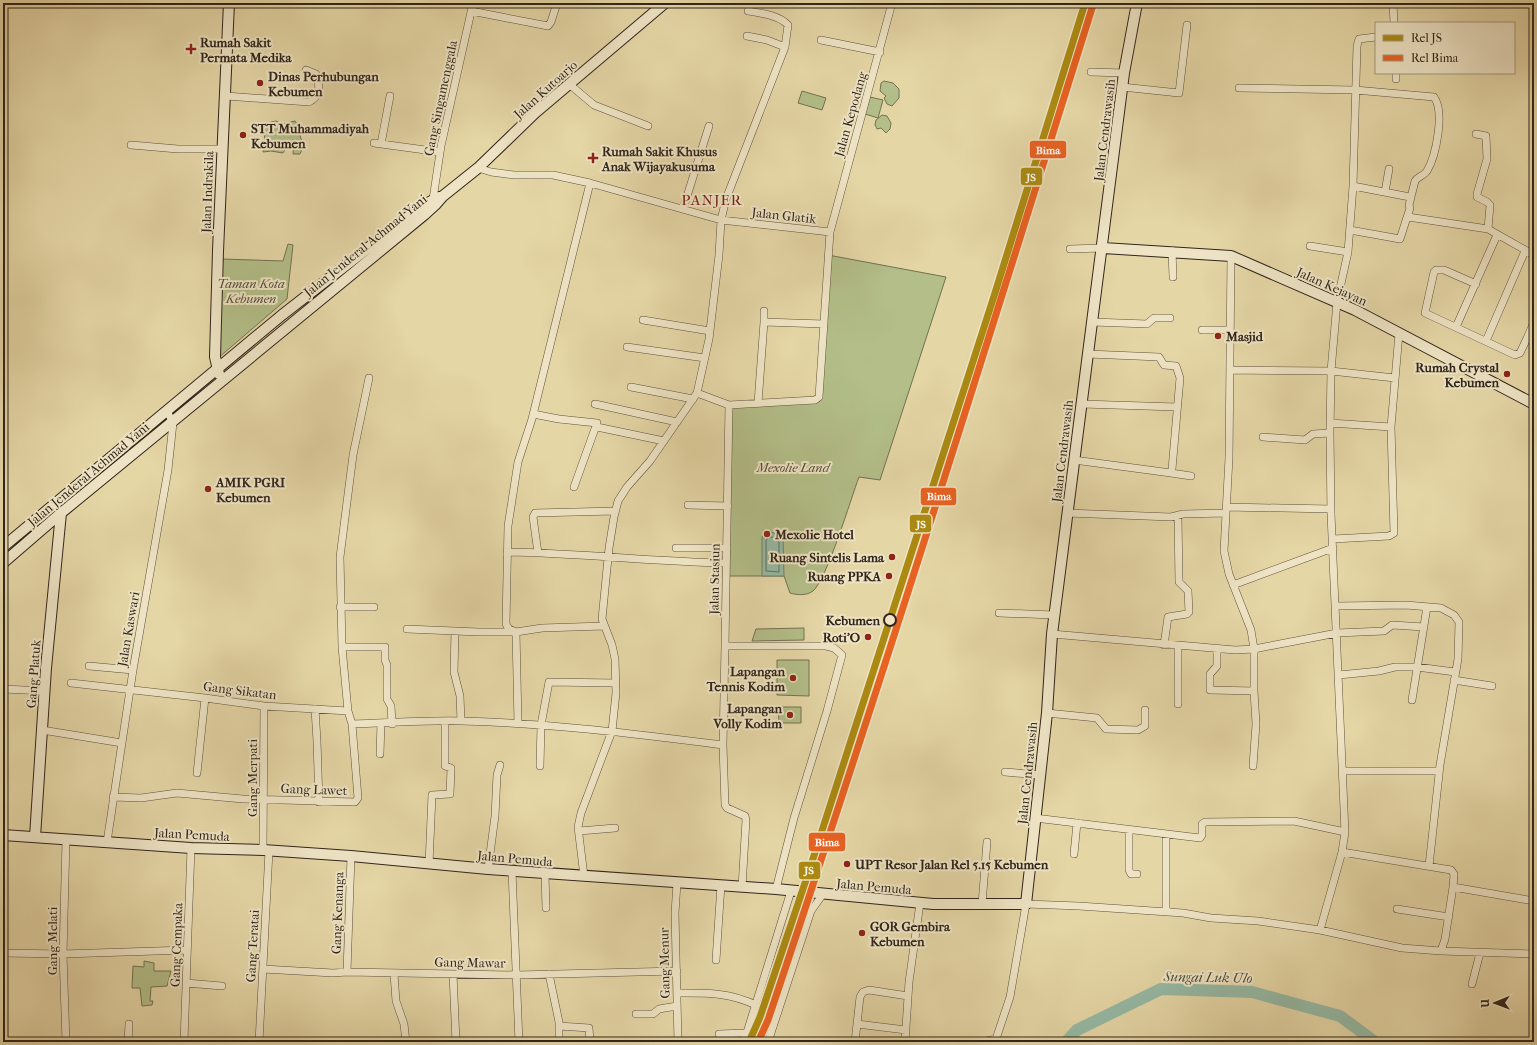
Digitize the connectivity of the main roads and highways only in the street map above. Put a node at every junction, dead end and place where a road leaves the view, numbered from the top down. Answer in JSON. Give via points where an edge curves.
{"nodes":[{"id":1,"x":229,"y":3,"type":"edge"},
{"id":2,"x":665,"y":3,"type":"edge"},
{"id":3,"x":1138,"y":3,"type":"edge"},
{"id":4,"x":437,"y":200,"type":"junction"},
{"id":5,"x":1103,"y":248,"type":"junction"},
{"id":6,"x":258,"y":335,"type":"junction"},
{"id":7,"x":264,"y":345,"type":"junction"},
{"id":8,"x":212,"y":373,"type":"junction"},
{"id":9,"x":222,"y":380,"type":"junction"},
{"id":10,"x":1534,"y":404,"type":"edge"},
{"id":11,"x":61,"y":513,"type":"junction"},
{"id":12,"x":3,"y":548,"type":"edge"},
{"id":13,"x":3,"y":563,"type":"edge"},
{"id":14,"x":3,"y":834,"type":"edge"},
{"id":15,"x":35,"y":837,"type":"junction"},
{"id":16,"x":1026,"y":904,"type":"joint"}],
"edges":[{"from":1,"to":8,"type":"main road","name":"Jalan Indrakila","via":[[215,357]]},
{"from":2,"to":4,"type":"main road","name":"Jalan Kutoarjo","via":[[535,113],[478,168]]},
{"from":3,"to":5,"type":"main road","name":"Jalan Cendrawasih","via":[[1124,73]]},
{"from":4,"to":6,"type":"main road","name":"Jalan Jenderal Achmad Yani"},
{"from":4,"to":7,"type":"main road","name":"Jalan Jenderal Achmad Yani"},
{"from":5,"to":10,"type":"main road","name":"Jalan Kejayan","via":[[1231,256],[1337,302]]},
{"from":5,"to":16,"type":"main road","name":"Jalan Cendrawasih","via":[[1054,615],[1047,713]]},
{"from":6,"to":7,"type":"main road"},
{"from":6,"to":8,"type":"main road","name":"Jalan Jenderal Achmad Yani"},
{"from":7,"to":9,"type":"main road","name":"Jalan Jenderal Achmad Yani"},
{"from":8,"to":9,"type":"main road","name":"Jalan Indrakila"},
{"from":8,"to":12,"type":"main road","name":"Jalan Jenderal Achmad Yani"},
{"from":9,"to":11,"type":"main road","name":"Jalan Jenderal Achmad Yani"},
{"from":11,"to":13,"type":"main road","name":"Jalan Jenderal Achmad Yani"},
{"from":11,"to":15,"type":"main road","name":"Gang Platuk"},
{"from":14,"to":15,"type":"main road","name":"Jalan Pemuda"},
{"from":15,"to":16,"type":"main road","name":"Jalan Pemuda","via":[[351,856],[488,870],[776,889],[920,903]]}]}
